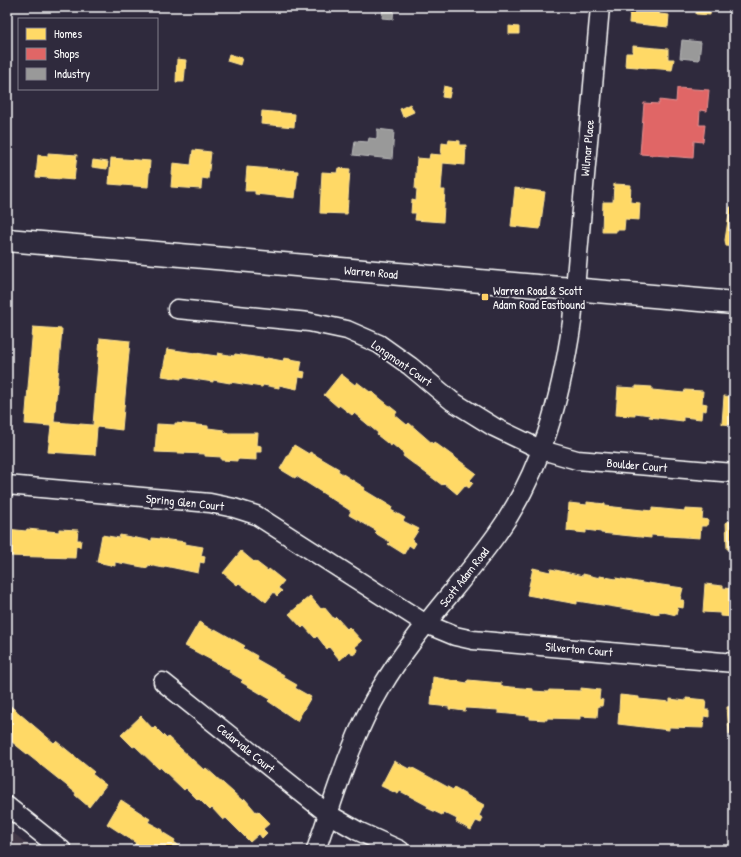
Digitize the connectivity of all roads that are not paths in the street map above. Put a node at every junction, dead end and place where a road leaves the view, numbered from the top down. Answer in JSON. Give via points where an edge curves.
{"nodes":[{"id":1,"x":600,"y":7,"type":"edge"},
{"id":2,"x":7,"y":240,"type":"edge"},
{"id":3,"x":575,"y":290,"type":"junction"},
{"id":4,"x":734,"y":304,"type":"edge"},
{"id":5,"x":177,"y":309,"type":"dead end"},
{"id":6,"x":542,"y":450,"type":"junction"},
{"id":7,"x":734,"y":473,"type":"edge"},
{"id":8,"x":7,"y":485,"type":"edge"},
{"id":9,"x":426,"y":624,"type":"junction"},
{"id":10,"x":734,"y":663,"type":"edge"},
{"id":11,"x":163,"y":682,"type":"dead end"},
{"id":12,"x":7,"y":806,"type":"edge"},
{"id":13,"x":328,"y":814,"type":"junction"},
{"id":14,"x":62,"y":850,"type":"edge"},
{"id":15,"x":316,"y":850,"type":"edge"},
{"id":16,"x":400,"y":850,"type":"edge"}],
"edges":[{"from":1,"to":3,"type":"street","name":"Wilmar Place"},
{"from":2,"to":3,"type":"street","name":"Warren Road"},
{"from":3,"to":4,"type":"street","name":"Warren Road"},
{"from":3,"to":6,"type":"street","name":"Scott Adam Road","via":[[564,372]]},
{"from":5,"to":6,"type":"street","name":"Longmont Court","via":[[309,322],[347,330],[379,344],[452,401],[494,428]]},
{"from":6,"to":7,"type":"street","name":"Boulder Court","via":[[576,460]]},
{"from":6,"to":9,"type":"street","name":"Scott Adam Road","via":[[530,477],[497,534]]},
{"from":8,"to":9,"type":"street","name":"Spring Glen Court","via":[[203,502],[256,515]]},
{"from":9,"to":10,"type":"street","name":"Silverton Court","via":[[455,636],[473,640]]},
{"from":9,"to":13,"type":"street","name":"Scott Adam Road","via":[[364,716]]},
{"from":11,"to":13,"type":"street","name":"Cedarvale Court"},
{"from":12,"to":14,"type":"street"},
{"from":13,"to":15,"type":"street","name":"Scott Adam Road"},
{"from":13,"to":16,"type":"street","name":"Cedarvale Court"}]}
